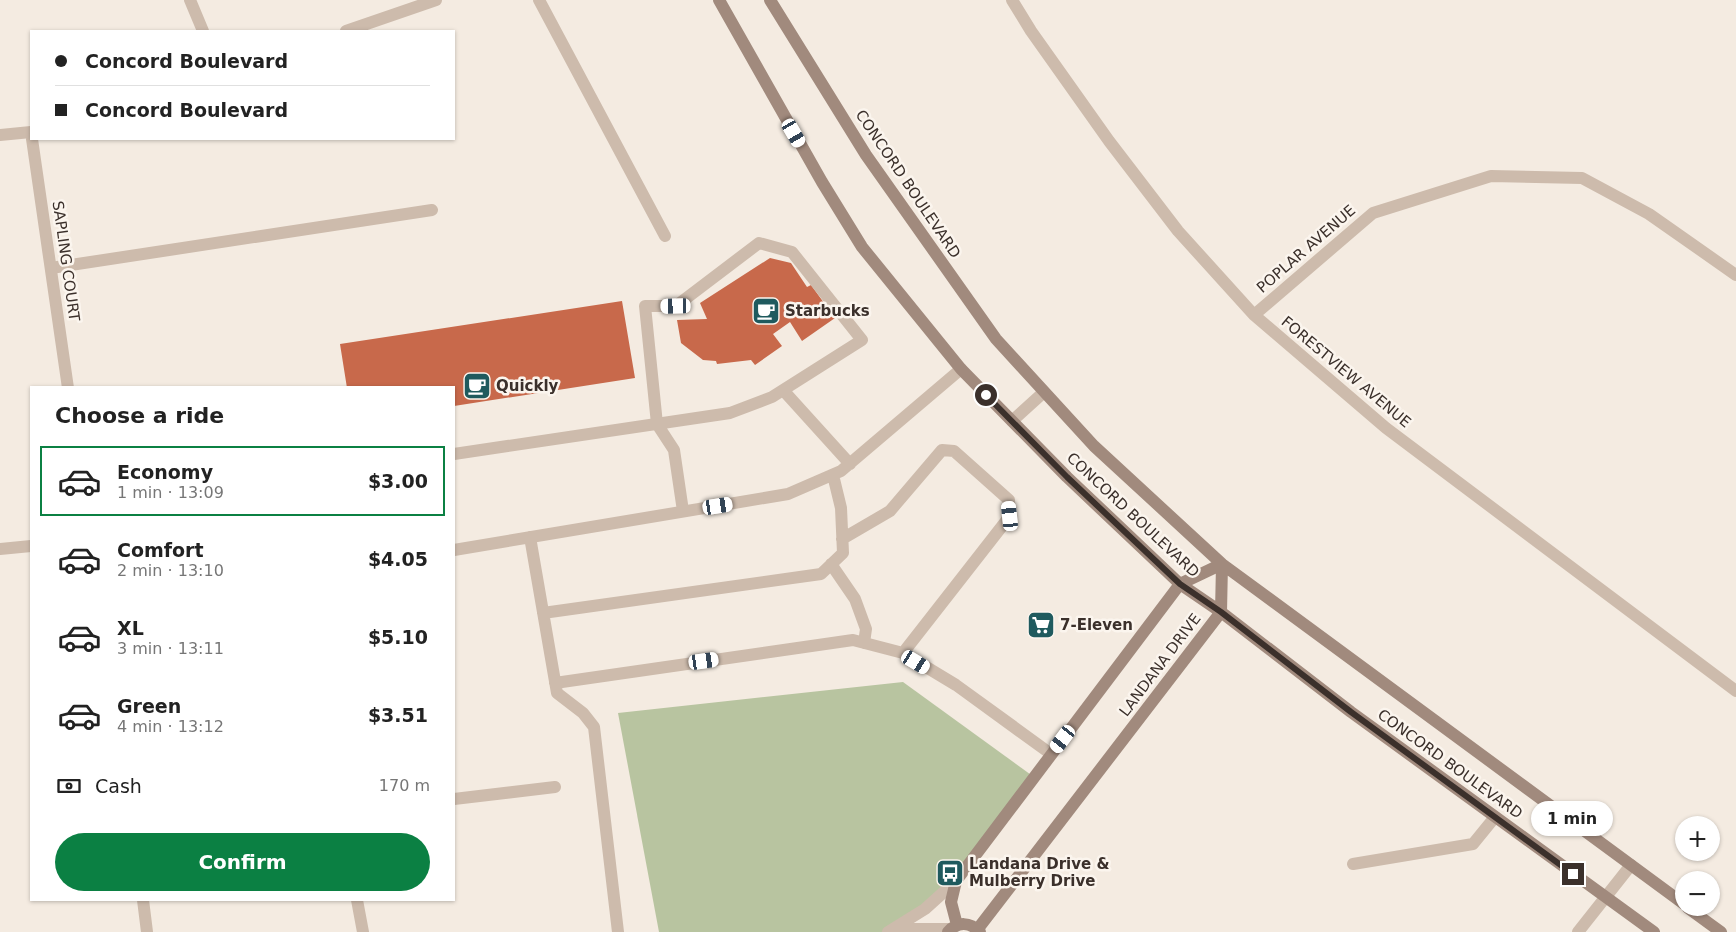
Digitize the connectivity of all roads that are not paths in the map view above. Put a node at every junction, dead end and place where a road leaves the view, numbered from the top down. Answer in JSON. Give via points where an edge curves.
{"nodes":[{"id":1,"x":190,"y":0,"type":"edge"},
{"id":2,"x":436,"y":0,"type":"edge"},
{"id":3,"x":538,"y":0,"type":"edge"},
{"id":4,"x":718,"y":0,"type":"edge"},
{"id":5,"x":770,"y":0,"type":"edge"},
{"id":6,"x":1012,"y":0,"type":"edge"},
{"id":7,"x":203,"y":30,"type":"edge"},
{"id":8,"x":349,"y":30,"type":"edge"},
{"id":9,"x":30,"y":132,"type":"edge"},
{"id":10,"x":0,"y":136,"type":"edge"},
{"id":11,"x":32,"y":140,"type":"edge"},
{"id":12,"x":432,"y":210,"type":"dead end"},
{"id":13,"x":665,"y":236,"type":"dead end"},
{"id":14,"x":51,"y":268,"type":"junction"},
{"id":15,"x":1736,"y":275,"type":"edge"},
{"id":16,"x":1254,"y":315,"type":"junction"},
{"id":17,"x":961,"y":369,"type":"junction"},
{"id":18,"x":68,"y":386,"type":"edge"},
{"id":19,"x":783,"y":390,"type":"junction"},
{"id":20,"x":1044,"y":392,"type":"junction"},
{"id":21,"x":1012,"y":421,"type":"junction"},
{"id":22,"x":657,"y":424,"type":"junction"},
{"id":23,"x":455,"y":454,"type":"edge"},
{"id":24,"x":850,"y":464,"type":"junction"},
{"id":25,"x":833,"y":474,"type":"junction"},
{"id":26,"x":683,"y":511,"type":"junction"},
{"id":27,"x":530,"y":537,"type":"junction"},
{"id":28,"x":842,"y":539,"type":"junction"},
{"id":29,"x":30,"y":546,"type":"edge"},
{"id":30,"x":0,"y":549,"type":"edge"},
{"id":31,"x":455,"y":550,"type":"edge"},
{"id":32,"x":831,"y":564,"type":"junction"},
{"id":33,"x":1222,"y":564,"type":"junction"},
{"id":34,"x":1180,"y":584,"type":"junction"},
{"id":35,"x":1221,"y":612,"type":"junction"},
{"id":36,"x":543,"y":613,"type":"junction"},
{"id":37,"x":864,"y":642,"type":"junction"},
{"id":38,"x":903,"y":654,"type":"junction"},
{"id":39,"x":555,"y":683,"type":"junction"},
{"id":40,"x":1736,"y":691,"type":"edge"},
{"id":41,"x":1052,"y":754,"type":"junction"},
{"id":42,"x":555,"y":787,"type":"dead end"},
{"id":43,"x":455,"y":799,"type":"edge"},
{"id":44,"x":1495,"y":817,"type":"junction"},
{"id":45,"x":1353,"y":864,"type":"dead end"},
{"id":46,"x":1631,"y":865,"type":"junction"},
{"id":47,"x":956,"y":881,"type":"junction"},
{"id":48,"x":1605,"y":897,"type":"junction"},
{"id":49,"x":1675,"y":897,"type":"edge"},
{"id":50,"x":142,"y":901,"type":"edge"},
{"id":51,"x":357,"y":901,"type":"edge"},
{"id":52,"x":1699,"y":916,"type":"edge"},
{"id":53,"x":952,"y":929,"type":"edge"},
{"id":54,"x":892,"y":931,"type":"edge"},
{"id":55,"x":979,"y":931,"type":"edge"},
{"id":56,"x":147,"y":932,"type":"edge"},
{"id":57,"x":362,"y":932,"type":"edge"},
{"id":58,"x":618,"y":932,"type":"edge"},
{"id":59,"x":1578,"y":932,"type":"edge"},
{"id":60,"x":1654,"y":932,"type":"edge"},
{"id":61,"x":1721,"y":932,"type":"edge"}],
"edges":[{"from":1,"to":7,"type":"street"},
{"from":2,"to":8,"type":"street"},
{"from":3,"to":13,"type":"street"},
{"from":4,"to":17,"type":"street","name":"CONCORD BOULEVARD","via":[[862,247]]},
{"from":5,"to":20,"type":"street","name":"CONCORD BOULEVARD","via":[[866,155],[996,339]]},
{"from":6,"to":16,"type":"street","name":"FORESTVIEW AVENUE","via":[[1115,148],[1178,230]]},
{"from":9,"to":10,"type":"street"},
{"from":11,"to":14,"type":"street","name":"SAPLING COURT"},
{"from":12,"to":14,"type":"street"},
{"from":14,"to":18,"type":"street","name":"SAPLING COURT"},
{"from":15,"to":16,"type":"street","name":"POPLAR AVENUE","via":[[1648,214],[1582,178],[1491,176],[1373,213]]},
{"from":16,"to":40,"type":"street","name":"FORESTVIEW AVENUE","via":[[1386,428]]},
{"from":17,"to":21,"type":"street","name":"CONCORD BOULEVARD"},
{"from":17,"to":24,"type":"street"},
{"from":19,"to":22,"type":"street","via":[[730,413]]},
{"from":19,"to":22,"type":"street","via":[[862,340],[792,252],[759,243],[676,306],[645,306]]},
{"from":19,"to":24,"type":"street"},
{"from":20,"to":21,"type":"street"},
{"from":20,"to":33,"type":"street","name":"CONCORD BOULEVARD","via":[[1094,446]]},
{"from":21,"to":34,"type":"street","name":"CONCORD BOULEVARD"},
{"from":22,"to":23,"type":"street"},
{"from":22,"to":26,"type":"street","via":[[674,450]]},
{"from":24,"to":25,"type":"street"},
{"from":25,"to":26,"type":"street","via":[[788,494]]},
{"from":25,"to":28,"type":"street","via":[[841,508]]},
{"from":26,"to":27,"type":"street"},
{"from":27,"to":31,"type":"street"},
{"from":27,"to":36,"type":"street"},
{"from":28,"to":32,"type":"street","via":[[843,554]]},
{"from":28,"to":38,"type":"street","via":[[890,511],[942,450],[954,451],[1009,500],[1010,516]]},
{"from":29,"to":30,"type":"street"},
{"from":32,"to":36,"type":"street","via":[[820,574]]},
{"from":32,"to":37,"type":"street","via":[[855,599],[866,629]]},
{"from":33,"to":34,"type":"street"},
{"from":33,"to":35,"type":"street","name":"LANDANA DRIVE"},
{"from":33,"to":46,"type":"street","name":"CONCORD BOULEVARD"},
{"from":34,"to":35,"type":"street","name":"CONCORD BOULEVARD"},
{"from":34,"to":41,"type":"street"},
{"from":35,"to":44,"type":"street","name":"CONCORD BOULEVARD"},
{"from":35,"to":55,"type":"street","name":"LANDANA DRIVE"},
{"from":36,"to":39,"type":"street"},
{"from":37,"to":38,"type":"street"},
{"from":37,"to":39,"type":"street","via":[[853,640]]},
{"from":38,"to":41,"type":"street","via":[[956,686]]},
{"from":39,"to":58,"type":"street","via":[[557,693],[583,713],[594,727]]},
{"from":41,"to":47,"type":"street"},
{"from":42,"to":43,"type":"street"},
{"from":44,"to":45,"type":"street","via":[[1473,844]]},
{"from":44,"to":48,"type":"street","name":"CONCORD BOULEVARD"},
{"from":46,"to":48,"type":"street"},
{"from":46,"to":49,"type":"street","name":"CONCORD BOULEVARD"},
{"from":47,"to":53,"type":"street","via":[[950,902]]},
{"from":47,"to":54,"type":"street","via":[[925,909]]},
{"from":48,"to":59,"type":"street"},
{"from":48,"to":60,"type":"street","name":"CONCORD BOULEVARD"},
{"from":50,"to":56,"type":"street"},
{"from":51,"to":57,"type":"street"},
{"from":52,"to":61,"type":"street"},
{"from":53,"to":54,"type":"street"},
{"from":53,"to":55,"type":"street","via":[[968,924]]}]}
